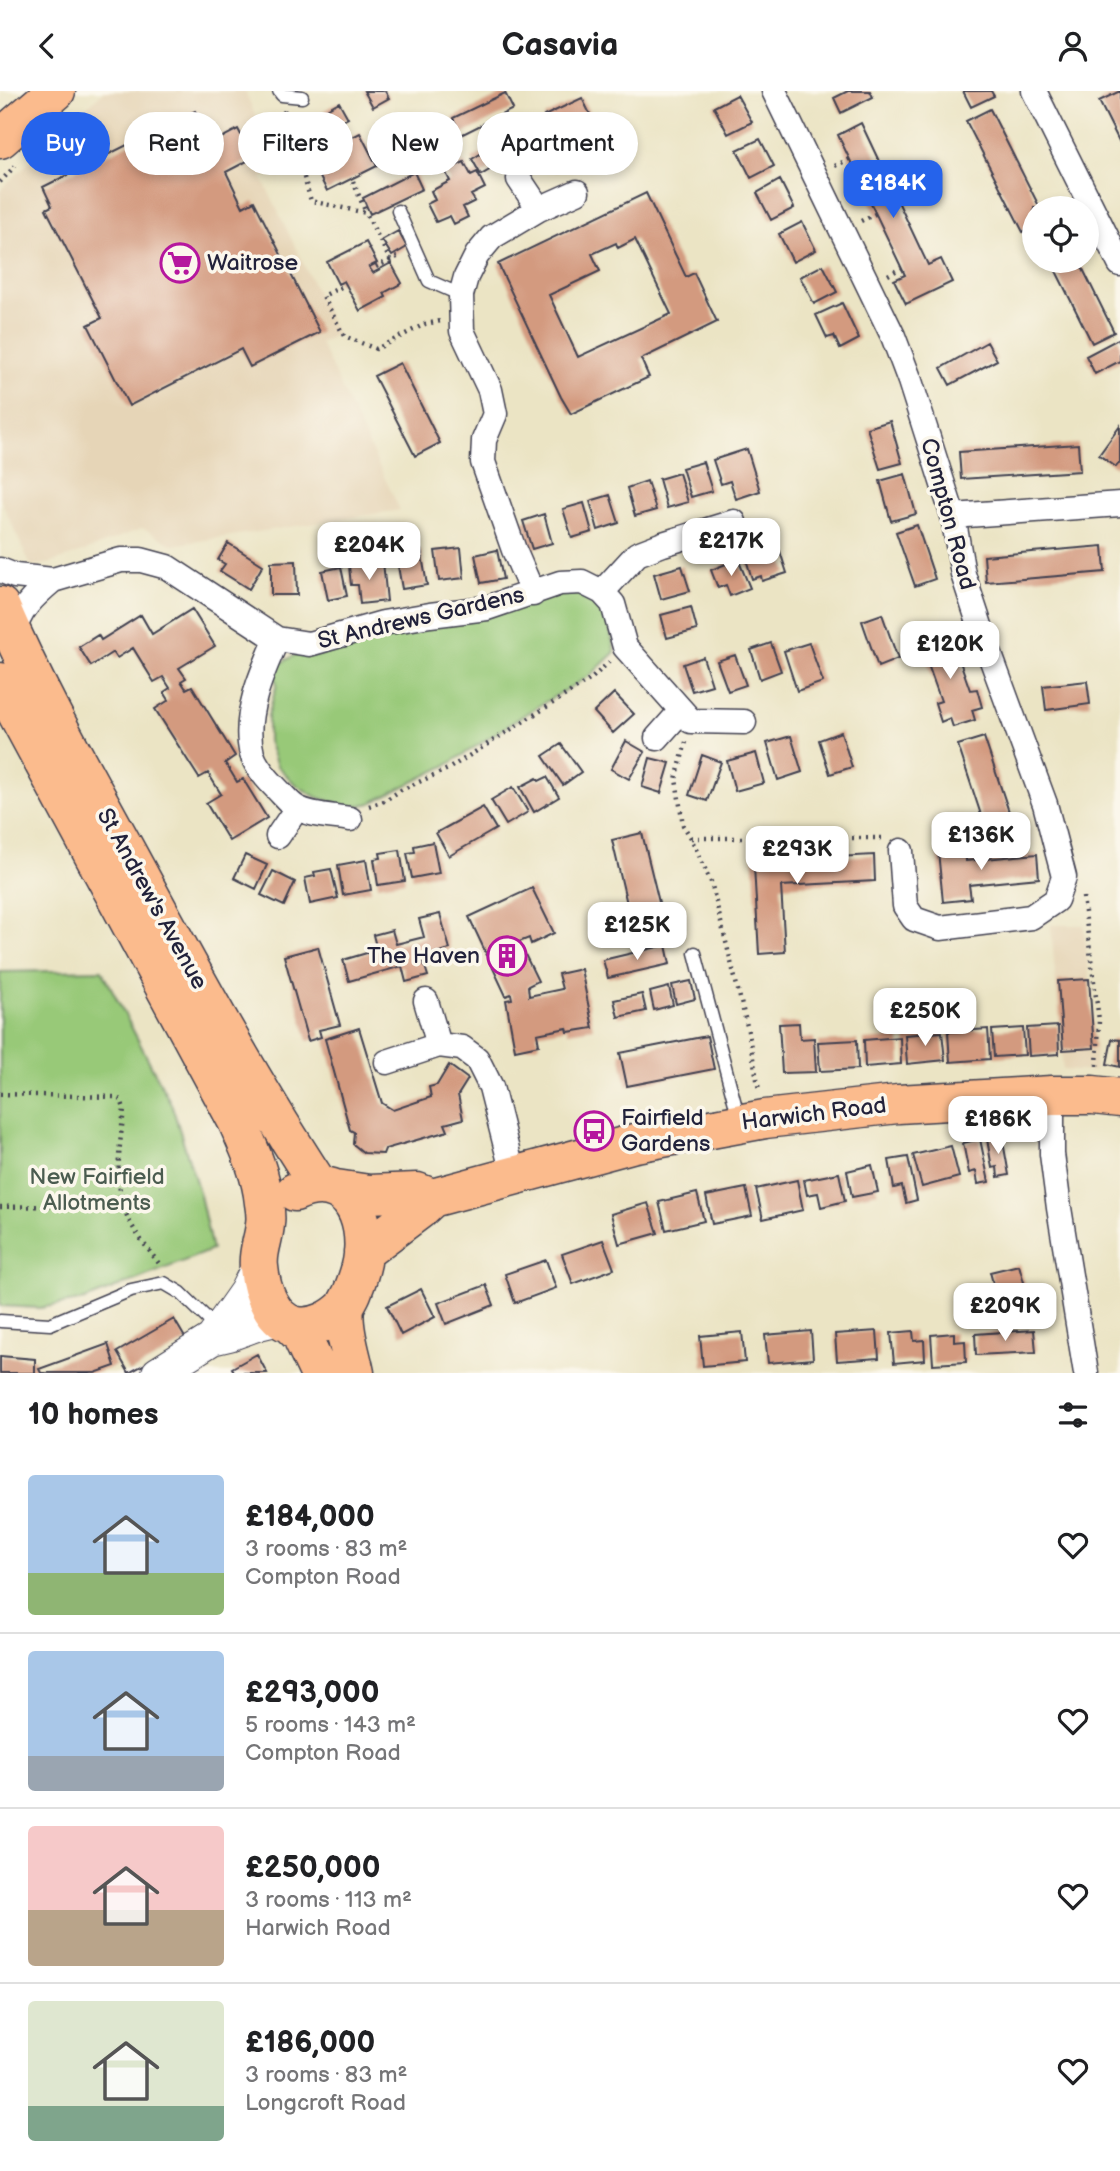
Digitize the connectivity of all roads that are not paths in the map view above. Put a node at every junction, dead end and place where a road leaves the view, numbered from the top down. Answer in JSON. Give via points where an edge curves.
{"nodes":[{"id":1,"x":56,"y":91,"type":"edge"},
{"id":2,"x":774,"y":91,"type":"edge"},
{"id":3,"x":1034,"y":91,"type":"edge"},
{"id":4,"x":281,"y":93,"type":"edge"},
{"id":5,"x":299,"y":97,"type":"road end"},
{"id":6,"x":0,"y":139,"type":"edge"},
{"id":7,"x":519,"y":179,"type":"dead end"},
{"id":8,"x":577,"y":192,"type":"dead end"},
{"id":9,"x":538,"y":209,"type":"junction"},
{"id":10,"x":398,"y":211,"type":"dead end"},
{"id":11,"x":1120,"y":264,"type":"edge"},
{"id":12,"x":461,"y":307,"type":"junction"},
{"id":13,"x":1120,"y":504,"type":"edge"},
{"id":14,"x":953,"y":516,"type":"junction"},
{"id":15,"x":734,"y":522,"type":"dead end"},
{"id":16,"x":0,"y":570,"type":"edge"},
{"id":17,"x":53,"y":580,"type":"junction"},
{"id":18,"x":602,"y":592,"type":"junction"},
{"id":19,"x":533,"y":594,"type":"junction"},
{"id":20,"x":6,"y":621,"type":"edge"},
{"id":21,"x":277,"y":639,"type":"junction"},
{"id":22,"x":0,"y":682,"type":"edge"},
{"id":23,"x":686,"y":716,"type":"junction"},
{"id":24,"x":744,"y":722,"type":"dead end"},
{"id":25,"x":657,"y":738,"type":"dead end"},
{"id":26,"x":297,"y":808,"type":"junction"},
{"id":27,"x":350,"y":819,"type":"road end"},
{"id":28,"x":278,"y":836,"type":"dead end"},
{"id":29,"x":896,"y":844,"type":"road end"},
{"id":30,"x":695,"y":953,"type":"dead end"},
{"id":31,"x":426,"y":1001,"type":"dead end"},
{"id":32,"x":439,"y":1045,"type":"junction"},
{"id":33,"x":387,"y":1062,"type":"dead end"},
{"id":34,"x":1052,"y":1095,"type":"junction"},
{"id":35,"x":1106,"y":1096,"type":"edge"},
{"id":36,"x":752,"y":1121,"type":"junction"},
{"id":37,"x":513,"y":1174,"type":"junction"},
{"id":38,"x":327,"y":1187,"type":"junction"},
{"id":39,"x":432,"y":1198,"type":"junction"},
{"id":40,"x":265,"y":1224,"type":"junction"},
{"id":41,"x":363,"y":1252,"type":"junction"},
{"id":42,"x":258,"y":1266,"type":"junction"},
{"id":43,"x":345,"y":1307,"type":"junction"},
{"id":44,"x":0,"y":1321,"type":"edge"},
{"id":45,"x":285,"y":1322,"type":"junction"},
{"id":46,"x":218,"y":1335,"type":"junction"},
{"id":47,"x":158,"y":1373,"type":"edge"},
{"id":48,"x":319,"y":1373,"type":"edge"},
{"id":49,"x":355,"y":1373,"type":"edge"},
{"id":50,"x":1086,"y":1373,"type":"edge"}],
"edges":[{"from":1,"to":6,"type":"main road"},
{"from":2,"to":14,"type":"street","name":"Compton Road","via":[[893,336]]},
{"from":3,"to":11,"type":"street"},
{"from":4,"to":5,"type":"lane"},
{"from":7,"to":9,"type":"street"},
{"from":8,"to":9,"type":"street"},
{"from":9,"to":12,"type":"street","via":[[492,237],[477,255],[466,277]]},
{"from":10,"to":12,"type":"lane","via":[[429,281]]},
{"from":12,"to":19,"type":"street","via":[[462,331],[490,390],[495,414],[484,440],[483,462]]},
{"from":13,"to":14,"type":"street"},
{"from":14,"to":29,"type":"street","name":"Compton Road","via":[[963,574],[1045,804],[1064,877],[1056,900],[1031,917],[940,928],[914,919],[905,906]]},
{"from":15,"to":18,"type":"street","via":[[638,554]]},
{"from":16,"to":17,"type":"street","name":"St Andrews Gardens"},
{"from":17,"to":20,"type":"street","name":"St Andrews Gardens","via":[[26,604],[15,624]]},
{"from":17,"to":21,"type":"street","name":"St Andrews Gardens","via":[[121,560],[167,566]]},
{"from":18,"to":19,"type":"street","name":"St Andrews Gardens","via":[[582,582],[560,583]]},
{"from":18,"to":23,"type":"street","via":[[613,604],[625,647]]},
{"from":19,"to":21,"type":"street","name":"St Andrews Gardens","via":[[487,608],[383,623],[309,644]]},
{"from":20,"to":38,"type":"main road","name":"St Andrew's Avenue","via":[[197,982],[276,1120]]},
{"from":21,"to":26,"type":"street","via":[[261,677],[250,732],[253,756],[267,779]]},
{"from":22,"to":40,"type":"main road","name":"St Andrew's Avenue","via":[[237,1121],[256,1162]]},
{"from":23,"to":24,"type":"street"},
{"from":23,"to":25,"type":"street"},
{"from":26,"to":27,"type":"street"},
{"from":26,"to":28,"type":"street"},
{"from":30,"to":36,"type":"lane"},
{"from":31,"to":32,"type":"street"},
{"from":32,"to":33,"type":"street"},
{"from":32,"to":37,"type":"street","via":[[462,1048],[477,1059],[491,1087]]},
{"from":34,"to":35,"type":"main road","name":"Harwich Road"},
{"from":34,"to":36,"type":"main road","name":"Harwich Road","via":[[898,1104]]},
{"from":34,"to":50,"type":"street","via":[[1052,1154]]},
{"from":36,"to":37,"type":"main road","name":"Harwich Road","via":[[635,1143]]},
{"from":37,"to":39,"type":"main road","name":"Harwich Road"},
{"from":38,"to":39,"type":"main road","name":"Harwich Road","via":[[369,1194],[416,1192]]},
{"from":38,"to":40,"type":"main road","via":[[303,1188],[283,1200]]},
{"from":38,"to":41,"type":"main road","via":[[359,1214]]},
{"from":39,"to":41,"type":"main road","name":"Harwich Road"},
{"from":40,"to":42,"type":"main road","name":"St Andrew's Avenue"},
{"from":41,"to":43,"type":"main road"},
{"from":42,"to":45,"type":"main road","via":[[264,1290]]},
{"from":42,"to":46,"type":"street"},
{"from":43,"to":45,"type":"main road","via":[[322,1323],[300,1327]]},
{"from":43,"to":49,"type":"main road"},
{"from":44,"to":46,"type":"lane","via":[[50,1324],[131,1290],[164,1283],[181,1293]]},
{"from":45,"to":46,"type":"street"},
{"from":45,"to":48,"type":"main road","via":[[302,1335]]},
{"from":46,"to":47,"type":"street"}]}
